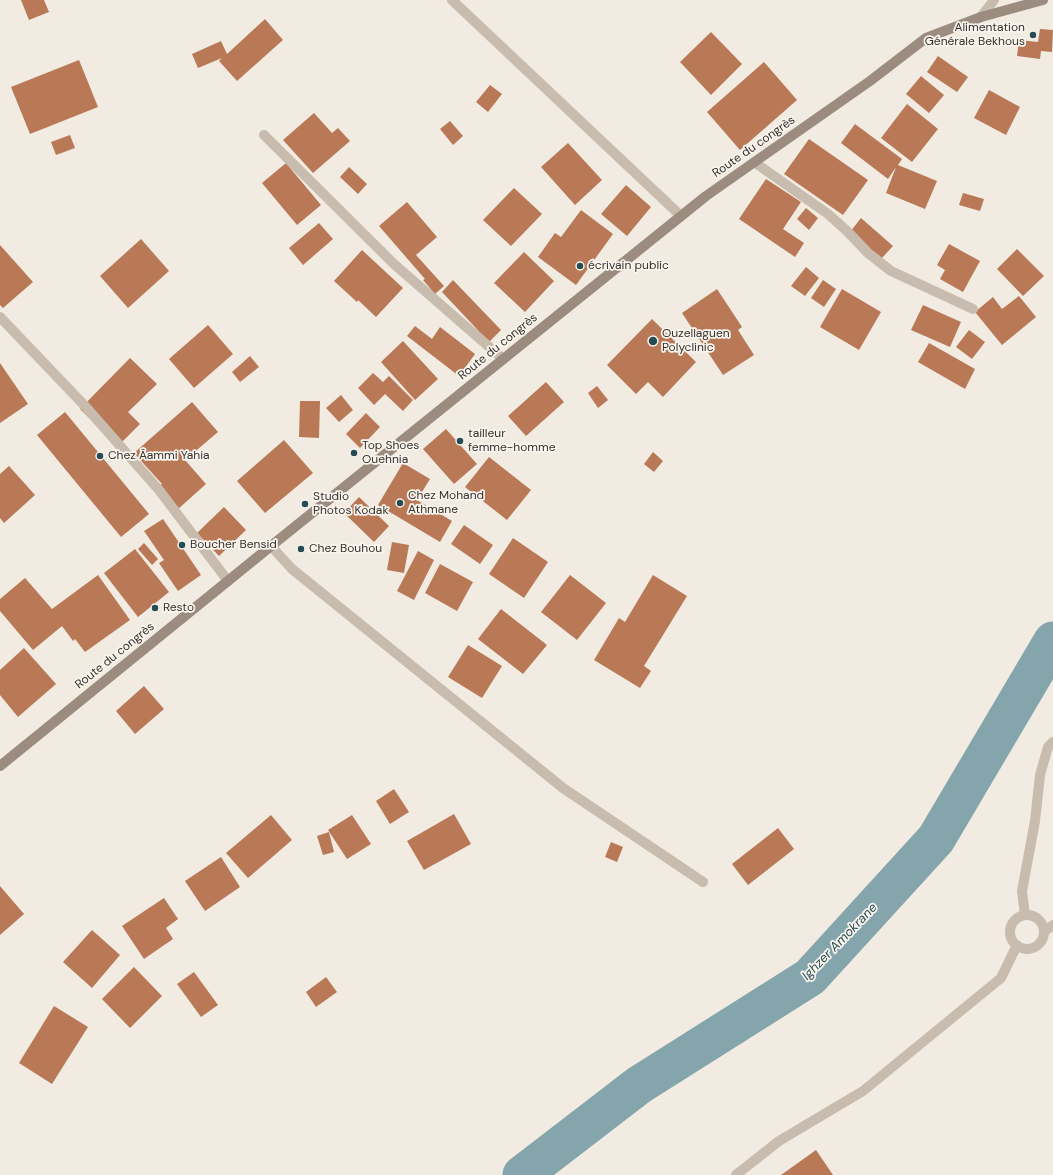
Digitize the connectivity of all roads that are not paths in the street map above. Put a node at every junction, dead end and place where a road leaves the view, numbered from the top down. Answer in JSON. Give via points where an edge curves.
{"nodes":[{"id":1,"x":452,"y":0,"type":"edge"},
{"id":2,"x":994,"y":0,"type":"edge"},
{"id":3,"x":1043,"y":0,"type":"edge"},
{"id":4,"x":981,"y":17,"type":"junction"},
{"id":5,"x":264,"y":134,"type":"dead end"},
{"id":6,"x":754,"y":162,"type":"junction"},
{"id":7,"x":681,"y":216,"type":"junction"},
{"id":8,"x":973,"y":309,"type":"dead end"},
{"id":9,"x":0,"y":317,"type":"edge"},
{"id":10,"x":503,"y":359,"type":"junction"},
{"id":11,"x":271,"y":546,"type":"junction"},
{"id":12,"x":228,"y":581,"type":"junction"},
{"id":13,"x":1053,"y":742,"type":"edge"},
{"id":14,"x":0,"y":766,"type":"edge"},
{"id":15,"x":703,"y":882,"type":"dead end"},
{"id":16,"x":1025,"y":915,"type":"junction"},
{"id":17,"x":1049,"y":928,"type":"edge"},
{"id":18,"x":1017,"y":945,"type":"junction"},
{"id":19,"x":736,"y":1175,"type":"edge"}],
"edges":[{"from":1,"to":7,"type":"street"},
{"from":2,"to":4,"type":"street"},
{"from":3,"to":4,"type":"main road","name":"Route du congrès"},
{"from":4,"to":6,"type":"main road","name":"Route du congrès","via":[[926,38],[870,81]]},
{"from":5,"to":10,"type":"street","via":[[394,264]]},
{"from":6,"to":7,"type":"main road","name":"Route du congrès"},
{"from":6,"to":8,"type":"street","via":[[828,214],[891,271]]},
{"from":7,"to":10,"type":"main road","name":"Route du congrès"},
{"from":9,"to":12,"type":"street","via":[[85,406],[159,490]]},
{"from":10,"to":11,"type":"main road","name":"Route du congrès"},
{"from":11,"to":12,"type":"main road","name":"Route du congrès"},
{"from":11,"to":15,"type":"street","via":[[292,569],[563,788]]},
{"from":12,"to":14,"type":"main road","name":"Route du congrès"},
{"from":13,"to":16,"type":"street","via":[[1048,747],[1040,775],[1035,821],[1022,891]]},
{"from":16,"to":17,"type":"street","via":[[1031,915]]},
{"from":16,"to":18,"type":"street","via":[[1012,924],[1011,936]]},
{"from":17,"to":18,"type":"street","via":[[1037,946],[1026,949]]},
{"from":18,"to":19,"type":"street","via":[[1002,978],[863,1091],[779,1141]]}]}
